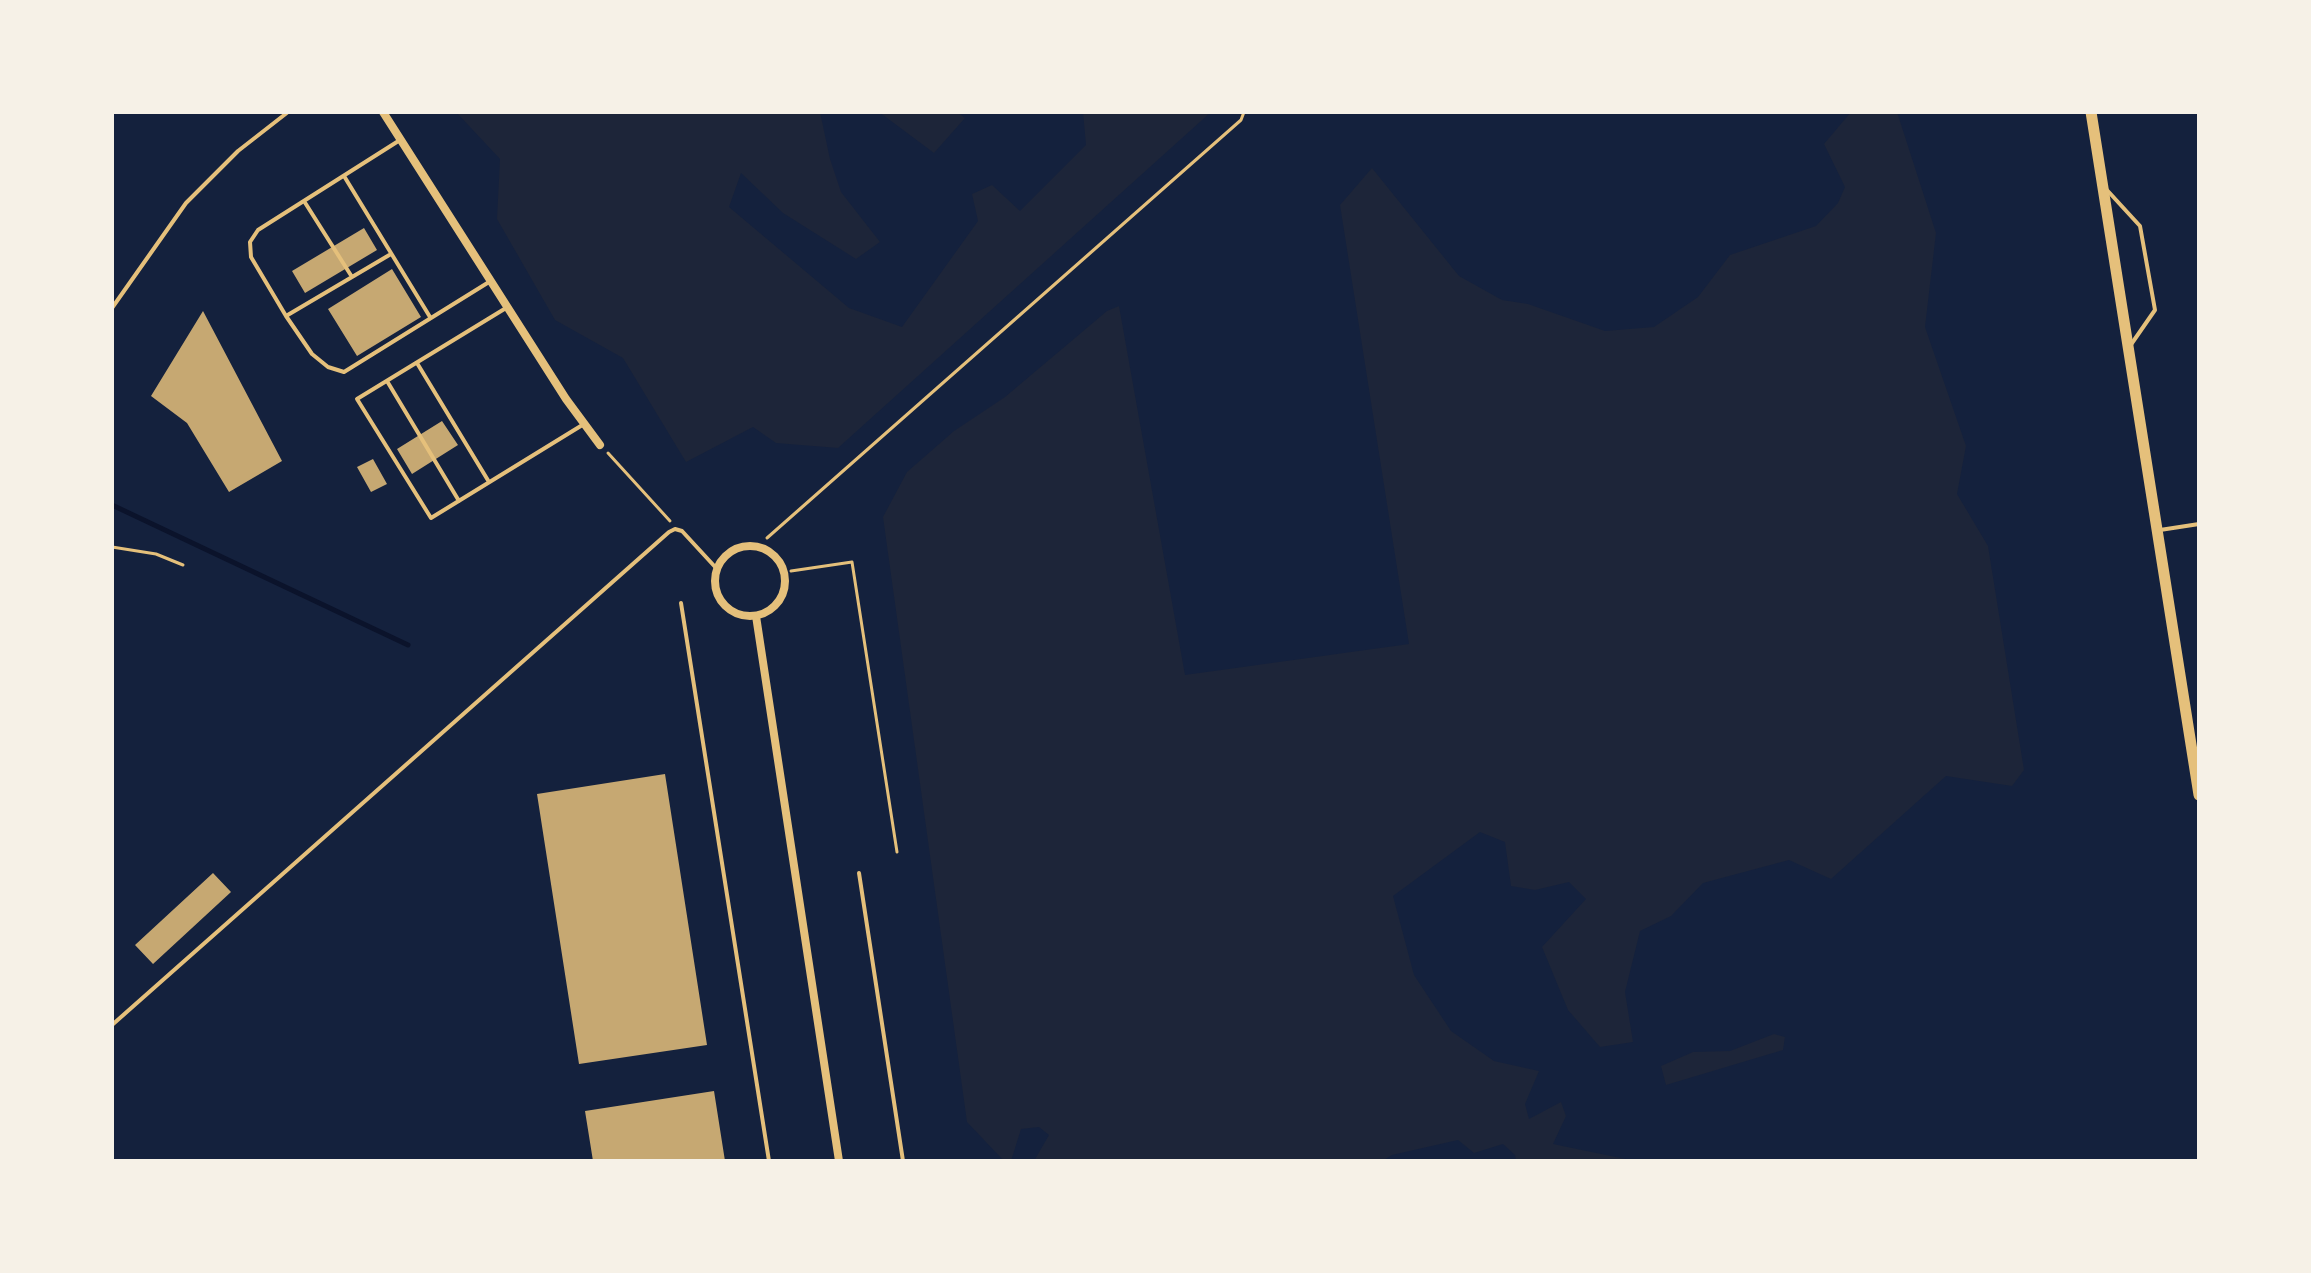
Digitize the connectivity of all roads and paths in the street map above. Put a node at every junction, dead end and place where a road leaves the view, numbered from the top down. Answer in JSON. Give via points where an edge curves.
{"nodes":[{"id":1,"x":288,"y":112,"type":"edge"},
{"id":2,"x":383,"y":112,"type":"edge"},
{"id":3,"x":1244,"y":112,"type":"edge"},
{"id":4,"x":2091,"y":112,"type":"edge"},
{"id":5,"x":400,"y":140,"type":"junction"},
{"id":6,"x":344,"y":176,"type":"junction"},
{"id":7,"x":2103,"y":187,"type":"junction"},
{"id":8,"x":304,"y":201,"type":"junction"},
{"id":9,"x":391,"y":253,"type":"junction"},
{"id":10,"x":352,"y":277,"type":"junction"},
{"id":11,"x":491,"y":280,"type":"junction"},
{"id":12,"x":508,"y":307,"type":"junction"},
{"id":13,"x":112,"y":308,"type":"edge"},
{"id":14,"x":286,"y":316,"type":"junction"},
{"id":15,"x":431,"y":318,"type":"junction"},
{"id":16,"x":2129,"y":348,"type":"junction"},
{"id":17,"x":417,"y":363,"type":"junction"},
{"id":18,"x":387,"y":381,"type":"junction"},
{"id":19,"x":584,"y":424,"type":"junction"},
{"id":20,"x":600,"y":445,"type":"joint"},
{"id":21,"x":489,"y":482,"type":"junction"},
{"id":22,"x":459,"y":501,"type":"junction"},
{"id":23,"x":2199,"y":524,"type":"edge"},
{"id":24,"x":675,"y":529,"type":"junction"},
{"id":25,"x":2158,"y":531,"type":"junction"},
{"id":26,"x":767,"y":538,"type":"dead end"},
{"id":27,"x":112,"y":547,"type":"edge"},
{"id":28,"x":183,"y":565,"type":"dead end"},
{"id":29,"x":717,"y":569,"type":"junction"},
{"id":30,"x":791,"y":571,"type":"dead end"},
{"id":31,"x":681,"y":603,"type":"dead end"},
{"id":32,"x":756,"y":616,"type":"junction"},
{"id":33,"x":2199,"y":795,"type":"edge"},
{"id":34,"x":897,"y":852,"type":"dead end"},
{"id":35,"x":859,"y":873,"type":"dead end"},
{"id":36,"x":112,"y":1025,"type":"edge"},
{"id":37,"x":769,"y":1161,"type":"edge"},
{"id":38,"x":839,"y":1161,"type":"edge"},
{"id":39,"x":903,"y":1161,"type":"edge"}],
"edges":[{"from":1,"to":13,"type":"lane","via":[[238,151],[186,203]]},
{"from":2,"to":5,"type":"street"},
{"from":3,"to":26,"type":"path"},
{"from":4,"to":7,"type":"street"},
{"from":5,"to":6,"type":"lane"},
{"from":5,"to":11,"type":"street"},
{"from":6,"to":8,"type":"lane"},
{"from":6,"to":9,"type":"lane"},
{"from":7,"to":16,"type":"street"},
{"from":7,"to":16,"type":"lane","via":[[2140,226],[2155,310]]},
{"from":8,"to":10,"type":"lane"},
{"from":8,"to":14,"type":"lane","via":[[258,230],[250,242],[251,257]]},
{"from":9,"to":10,"type":"lane"},
{"from":9,"to":15,"type":"lane"},
{"from":10,"to":14,"type":"lane"},
{"from":11,"to":12,"type":"street"},
{"from":11,"to":15,"type":"lane"},
{"from":12,"to":17,"type":"lane"},
{"from":12,"to":19,"type":"street"},
{"from":14,"to":15,"type":"lane","via":[[312,354],[344,372]]},
{"from":16,"to":25,"type":"street"},
{"from":17,"to":18,"type":"lane"},
{"from":17,"to":21,"type":"lane"},
{"from":18,"to":22,"type":"lane"},
{"from":18,"to":22,"type":"lane","via":[[357,399],[431,518]]},
{"from":19,"to":20,"type":"street"},
{"from":19,"to":21,"type":"lane"},
{"from":20,"to":24,"type":"path"},
{"from":21,"to":22,"type":"lane"},
{"from":23,"to":25,"type":"lane"},
{"from":24,"to":29,"type":"lane"},
{"from":24,"to":36,"type":"lane"},
{"from":25,"to":33,"type":"street"},
{"from":27,"to":28,"type":"path","via":[[156,554]]},
{"from":29,"to":32,"type":"street","via":[[715,583],[728,609]]},
{"from":29,"to":32,"type":"street","via":[[737,549],[752,546],[777,559],[784,572],[780,601]]},
{"from":30,"to":34,"type":"path","via":[[852,562]]},
{"from":31,"to":37,"type":"lane"},
{"from":32,"to":38,"type":"street"},
{"from":35,"to":39,"type":"lane"}]}
